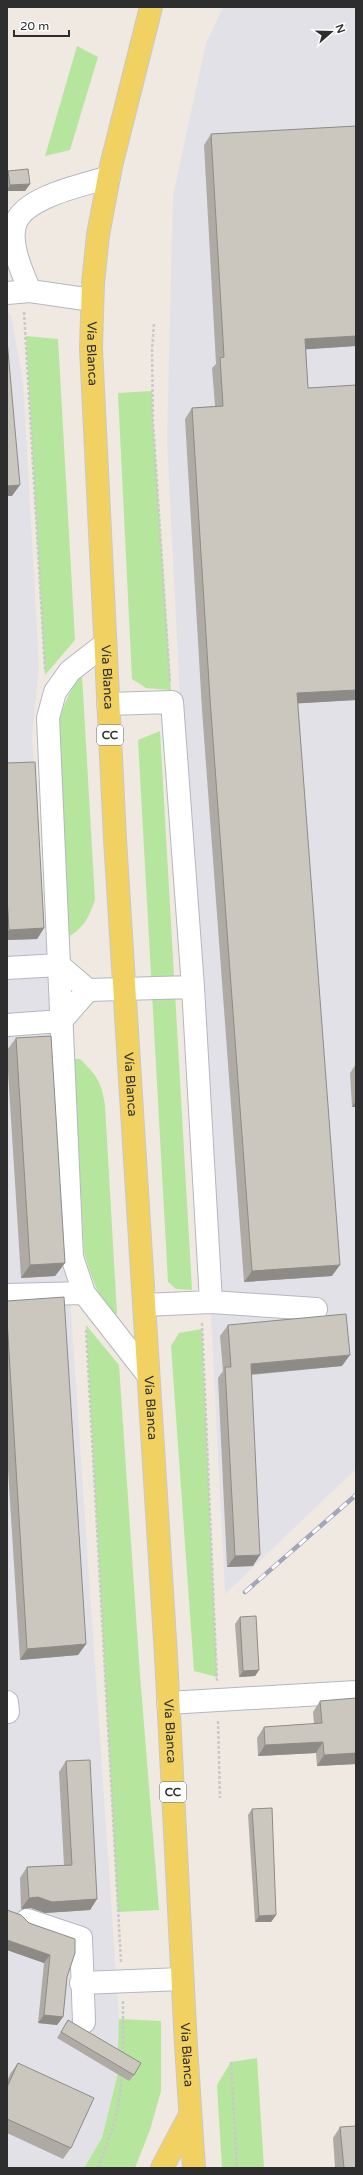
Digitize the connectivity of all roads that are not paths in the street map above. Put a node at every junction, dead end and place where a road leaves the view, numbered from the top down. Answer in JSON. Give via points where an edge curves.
{"nodes":[{"id":1,"x":151,"y":7,"type":"edge"},
{"id":2,"x":109,"y":177,"type":"junction"},
{"id":3,"x":17,"y":292,"type":"edge"},
{"id":4,"x":92,"y":300,"type":"junction"},
{"id":5,"x":105,"y":644,"type":"junction"},
{"id":6,"x":108,"y":704,"type":"junction"},
{"id":7,"x":59,"y":965,"type":"junction"},
{"id":8,"x":7,"y":968,"type":"edge"},
{"id":9,"x":192,"y":987,"type":"junction"},
{"id":10,"x":125,"y":989,"type":"junction"},
{"id":11,"x":88,"y":990,"type":"junction"},
{"id":12,"x":61,"y":1021,"type":"junction"},
{"id":13,"x":7,"y":1025,"type":"edge"},
{"id":14,"x":84,"y":1293,"type":"junction"},
{"id":15,"x":7,"y":1295,"type":"edge"},
{"id":16,"x":206,"y":1302,"type":"junction"},
{"id":17,"x":144,"y":1305,"type":"junction"},
{"id":18,"x":316,"y":1309,"type":"dead end"},
{"id":19,"x":148,"y":1375,"type":"junction"},
{"id":20,"x":356,"y":1692,"type":"edge"},
{"id":21,"x":168,"y":1703,"type":"junction"},
{"id":22,"x":27,"y":1920,"type":"edge"},
{"id":23,"x":182,"y":1979,"type":"junction"},
{"id":24,"x":81,"y":1983,"type":"junction"},
{"id":25,"x":84,"y":2022,"type":"dead end"},
{"id":26,"x":190,"y":2115,"type":"junction"},
{"id":27,"x":162,"y":2168,"type":"edge"},
{"id":28,"x":194,"y":2168,"type":"edge"}],
"edges":[{"from":1,"to":2,"type":"main road","name":"Vía Blanca","number":"CC"},
{"from":2,"to":3,"type":"lane","via":[[37,202],[25,209],[16,222],[14,239],[17,254]]},
{"from":2,"to":4,"type":"main road","name":"Vía Blanca","number":"CC","via":[[98,234]]},
{"from":3,"to":4,"type":"lane"},
{"from":4,"to":5,"type":"main road","name":"Vía Blanca","number":"CC","via":[[91,348]]},
{"from":5,"to":6,"type":"main road","name":"Vía Blanca","number":"CC"},
{"from":5,"to":7,"type":"lane","via":[[70,671],[56,692],[48,718]]},
{"from":6,"to":9,"type":"lane","via":[[172,702]]},
{"from":6,"to":10,"type":"main road","name":"Vía Blanca","number":"CC"},
{"from":7,"to":8,"type":"lane"},
{"from":7,"to":11,"type":"lane"},
{"from":7,"to":12,"type":"lane"},
{"from":9,"to":10,"type":"lane"},
{"from":9,"to":16,"type":"lane"},
{"from":10,"to":11,"type":"lane"},
{"from":10,"to":17,"type":"main road","name":"Vía Blanca","number":"CC"},
{"from":11,"to":12,"type":"lane"},
{"from":12,"to":13,"type":"lane"},
{"from":12,"to":14,"type":"lane","via":[[72,1257]]},
{"from":14,"to":15,"type":"lane"},
{"from":14,"to":19,"type":"lane"},
{"from":16,"to":17,"type":"lane"},
{"from":16,"to":18,"type":"lane"},
{"from":17,"to":19,"type":"main road","name":"Vía Blanca","number":"CC"},
{"from":19,"to":21,"type":"main road","name":"Vía Blanca","number":"CC"},
{"from":20,"to":21,"type":"lane"},
{"from":21,"to":23,"type":"main road","name":"Vía Blanca","number":"CC"},
{"from":22,"to":24,"type":"lane","via":[[80,1938]]},
{"from":23,"to":24,"type":"lane"},
{"from":23,"to":26,"type":"main road","name":"Vía Blanca","number":"CC"},
{"from":24,"to":25,"type":"lane"},
{"from":26,"to":27,"type":"main road"},
{"from":26,"to":28,"type":"main road","name":"Vía Blanca","number":"CC"}]}
